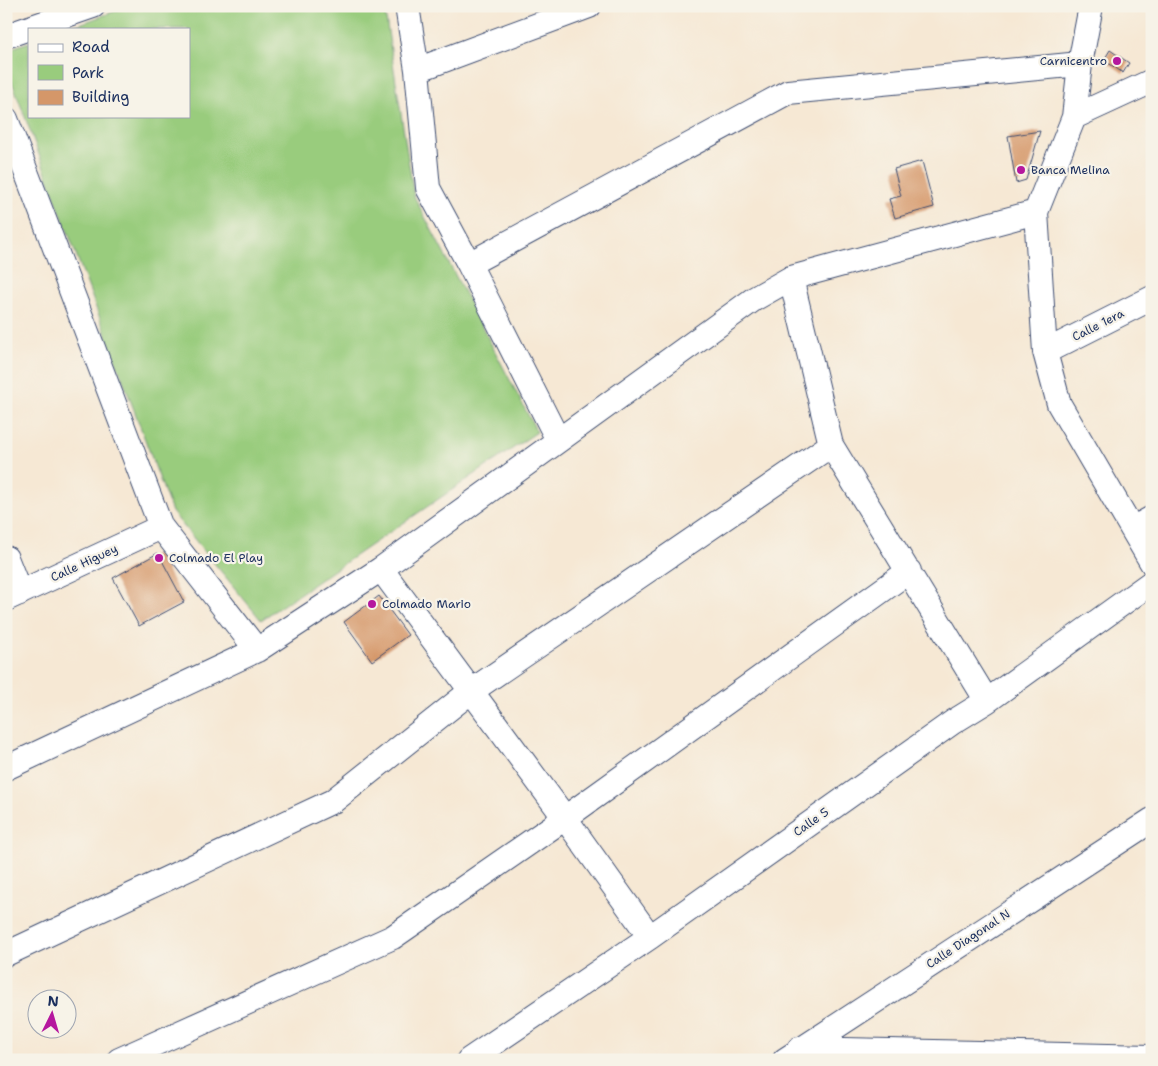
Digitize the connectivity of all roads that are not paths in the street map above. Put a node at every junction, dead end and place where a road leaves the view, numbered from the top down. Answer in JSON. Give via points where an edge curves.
{"nodes":[{"id":1,"x":93,"y":6,"type":"edge"},
{"id":2,"x":407,"y":6,"type":"edge"},
{"id":3,"x":590,"y":6,"type":"edge"},
{"id":4,"x":1091,"y":6,"type":"edge"},
{"id":5,"x":28,"y":28,"type":"edge"},
{"id":6,"x":29,"y":28,"type":"edge"},
{"id":7,"x":6,"y":36,"type":"edge"},
{"id":8,"x":1080,"y":64,"type":"junction"},
{"id":9,"x":417,"y":70,"type":"junction"},
{"id":10,"x":1152,"y":80,"type":"edge"},
{"id":11,"x":1074,"y":117,"type":"junction"},
{"id":12,"x":6,"y":119,"type":"edge"},
{"id":13,"x":1036,"y":212,"type":"junction"},
{"id":14,"x":469,"y":264,"type":"junction"},
{"id":15,"x":792,"y":278,"type":"junction"},
{"id":16,"x":1152,"y":298,"type":"edge"},
{"id":17,"x":1045,"y":352,"type":"junction"},
{"id":18,"x":558,"y":440,"type":"junction"},
{"id":19,"x":831,"y":445,"type":"junction"},
{"id":20,"x":1142,"y":523,"type":"edge"},
{"id":21,"x":161,"y":527,"type":"junction"},
{"id":22,"x":6,"y":558,"type":"edge"},
{"id":23,"x":1152,"y":563,"type":"edge"},
{"id":24,"x":381,"y":569,"type":"junction"},
{"id":25,"x":909,"y":571,"type":"junction"},
{"id":26,"x":1152,"y":582,"type":"edge"},
{"id":27,"x":13,"y":596,"type":"edge"},
{"id":28,"x":257,"y":650,"type":"junction"},
{"id":29,"x":470,"y":692,"type":"junction"},
{"id":30,"x":987,"y":701,"type":"junction"},
{"id":31,"x":6,"y":768,"type":"edge"},
{"id":32,"x":565,"y":818,"type":"junction"},
{"id":33,"x":1152,"y":820,"type":"edge"},
{"id":34,"x":650,"y":937,"type":"junction"},
{"id":35,"x":6,"y":954,"type":"edge"},
{"id":36,"x":792,"y":1055,"type":"edge"},
{"id":37,"x":1152,"y":1057,"type":"edge"},
{"id":38,"x":119,"y":1060,"type":"edge"},
{"id":39,"x":469,"y":1060,"type":"edge"}],
"edges":[{"from":1,"to":6,"type":"street"},
{"from":2,"to":9,"type":"street"},
{"from":3,"to":9,"type":"street"},
{"from":4,"to":8,"type":"street"},
{"from":5,"to":7,"type":"street"},
{"from":8,"to":11,"type":"street"},
{"from":8,"to":14,"type":"street","via":[[788,92]]},
{"from":9,"to":14,"type":"street","via":[[428,188]]},
{"from":10,"to":11,"type":"street"},
{"from":11,"to":13,"type":"street"},
{"from":12,"to":21,"type":"street"},
{"from":13,"to":15,"type":"street"},
{"from":13,"to":17,"type":"street"},
{"from":14,"to":18,"type":"street"},
{"from":15,"to":18,"type":"street","via":[[754,299]]},
{"from":15,"to":19,"type":"street"},
{"from":16,"to":17,"type":"street","name":"Calle 1era"},
{"from":17,"to":20,"type":"street","via":[[1059,404]]},
{"from":18,"to":24,"type":"street"},
{"from":19,"to":25,"type":"street"},
{"from":19,"to":29,"type":"street"},
{"from":20,"to":23,"type":"street"},
{"from":21,"to":27,"type":"street","name":"Calle Higuey"},
{"from":21,"to":28,"type":"street"},
{"from":22,"to":27,"type":"street"},
{"from":24,"to":28,"type":"street"},
{"from":24,"to":29,"type":"street"},
{"from":25,"to":30,"type":"street"},
{"from":25,"to":32,"type":"street"},
{"from":26,"to":30,"type":"street","name":"Calle 5"},
{"from":28,"to":31,"type":"street"},
{"from":29,"to":32,"type":"street"},
{"from":29,"to":35,"type":"street","via":[[333,801]]},
{"from":30,"to":34,"type":"street","name":"Calle 5"},
{"from":32,"to":34,"type":"street"},
{"from":32,"to":38,"type":"street","via":[[393,937]]},
{"from":33,"to":36,"type":"street","name":"Calle Diagonal N"},
{"from":34,"to":39,"type":"street","name":"Calle 5"},
{"from":36,"to":37,"type":"street"}]}
